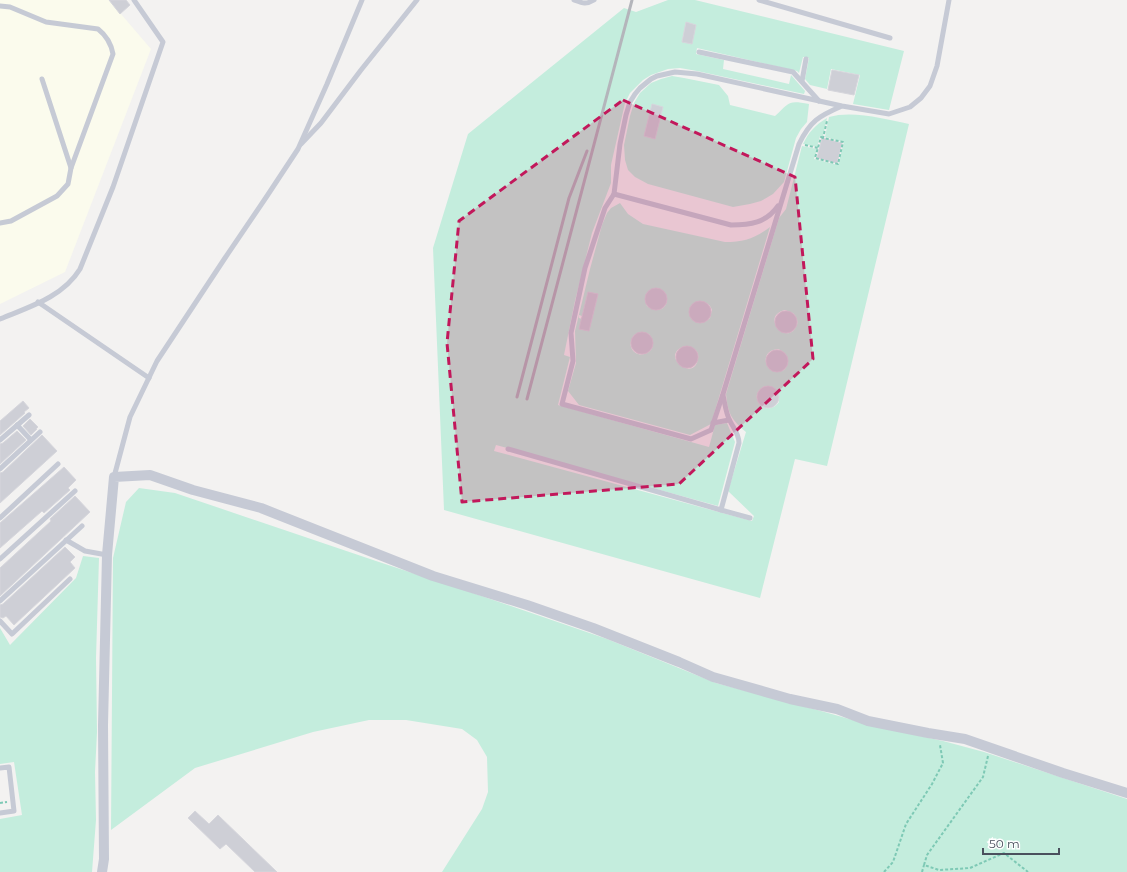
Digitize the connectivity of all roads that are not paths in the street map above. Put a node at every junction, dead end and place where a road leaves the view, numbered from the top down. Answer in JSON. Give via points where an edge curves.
{"nodes":[{"id":1,"x":134,"y":0,"type":"edge"},
{"id":2,"x":362,"y":0,"type":"edge"},
{"id":3,"x":417,"y":0,"type":"edge"},
{"id":4,"x":574,"y":0,"type":"edge"},
{"id":5,"x":594,"y":0,"type":"edge"},
{"id":6,"x":758,"y":0,"type":"edge"},
{"id":7,"x":950,"y":0,"type":"edge"},
{"id":8,"x":0,"y":6,"type":"edge"},
{"id":9,"x":890,"y":38,"type":"dead end"},
{"id":10,"x":699,"y":52,"type":"dead end"},
{"id":11,"x":806,"y":59,"type":"dead end"},
{"id":12,"x":42,"y":78,"type":"dead end"},
{"id":13,"x":802,"y":81,"type":"junction"},
{"id":14,"x":820,"y":101,"type":"junction"},
{"id":15,"x":842,"y":106,"type":"junction"},
{"id":16,"x":298,"y":149,"type":"junction"},
{"id":17,"x":71,"y":168,"type":"junction"},
{"id":18,"x":614,"y":194,"type":"junction"},
{"id":19,"x":781,"y":202,"type":"junction"},
{"id":20,"x":0,"y":223,"type":"edge"},
{"id":21,"x":38,"y":302,"type":"junction"},
{"id":22,"x":0,"y":319,"type":"edge"},
{"id":23,"x":149,"y":378,"type":"junction"},
{"id":24,"x":723,"y":394,"type":"junction"},
{"id":25,"x":28,"y":415,"type":"dead end"},
{"id":26,"x":729,"y":420,"type":"junction"},
{"id":27,"x":713,"y":423,"type":"junction"},
{"id":28,"x":17,"y":425,"type":"junction"},
{"id":29,"x":40,"y":432,"type":"dead end"},
{"id":30,"x":0,"y":440,"type":"edge"},
{"id":31,"x":31,"y":440,"type":"junction"},
{"id":32,"x":508,"y":449,"type":"dead end"},
{"id":33,"x":58,"y":464,"type":"dead end"},
{"id":34,"x":0,"y":469,"type":"edge"},
{"id":35,"x":114,"y":477,"type":"junction"},
{"id":36,"x":75,"y":491,"type":"dead end"},
{"id":37,"x":720,"y":510,"type":"junction"},
{"id":38,"x":0,"y":518,"type":"edge"},
{"id":39,"x":750,"y":518,"type":"dead end"},
{"id":40,"x":82,"y":526,"type":"dead end"},
{"id":41,"x":66,"y":540,"type":"junction"},
{"id":42,"x":107,"y":555,"type":"junction"},
{"id":43,"x":0,"y":559,"type":"edge"},
{"id":44,"x":70,"y":579,"type":"dead end"},
{"id":45,"x":0,"y":601,"type":"edge"},
{"id":46,"x":0,"y":622,"type":"edge"},
{"id":47,"x":0,"y":768,"type":"edge"},
{"id":48,"x":1127,"y":793,"type":"edge"},
{"id":49,"x":0,"y":813,"type":"edge"},
{"id":50,"x":102,"y":872,"type":"edge"}],
"edges":[{"from":1,"to":21,"type":"lane","via":[[163,42],[80,269],[64,288]]},
{"from":2,"to":16,"type":"lane"},
{"from":3,"to":16,"type":"lane"},
{"from":4,"to":5,"type":"lane","via":[[583,4]]},
{"from":6,"to":9,"type":"lane"},
{"from":7,"to":15,"type":"lane","via":[[937,66],[930,86],[921,98],[910,107],[889,114]]},
{"from":8,"to":17,"type":"lane","via":[[10,7],[46,22],[98,29],[109,39],[113,54]]},
{"from":10,"to":13,"type":"lane","via":[[793,72]]},
{"from":11,"to":13,"type":"lane"},
{"from":12,"to":17,"type":"lane"},
{"from":13,"to":14,"type":"lane"},
{"from":14,"to":15,"type":"lane"},
{"from":14,"to":18,"type":"lane","via":[[697,74],[675,72],[657,76],[640,88],[630,102],[620,144]]},
{"from":15,"to":19,"type":"lane","via":[[822,115],[809,126],[799,144]]},
{"from":16,"to":23,"type":"lane","via":[[157,361]]},
{"from":17,"to":20,"type":"lane","via":[[68,184],[57,196],[10,221]]},
{"from":18,"to":19,"type":"lane","via":[[731,225],[760,222],[773,213]]},
{"from":18,"to":27,"type":"lane","via":[[605,208],[585,268],[571,334],[574,361],[562,404],[691,439],[711,430]]},
{"from":19,"to":24,"type":"lane"},
{"from":21,"to":22,"type":"lane"},
{"from":21,"to":23,"type":"lane"},
{"from":23,"to":35,"type":"lane","via":[[130,417]]},
{"from":24,"to":26,"type":"lane"},
{"from":24,"to":27,"type":"lane"},
{"from":25,"to":28,"type":"lane"},
{"from":26,"to":27,"type":"lane"},
{"from":26,"to":37,"type":"lane","via":[[739,437],[739,443]]},
{"from":28,"to":30,"type":"lane"},
{"from":28,"to":31,"type":"lane"},
{"from":29,"to":31,"type":"lane"},
{"from":31,"to":34,"type":"lane"},
{"from":32,"to":37,"type":"lane"},
{"from":33,"to":38,"type":"lane"},
{"from":35,"to":42,"type":"street"},
{"from":35,"to":48,"type":"street","via":[[150,475],[193,490],[261,508],[433,576],[593,628],[713,677],[837,709],[868,721],[965,739]]},
{"from":36,"to":43,"type":"lane"},
{"from":37,"to":39,"type":"lane"},
{"from":40,"to":41,"type":"lane"},
{"from":41,"to":42,"type":"lane","via":[[85,551]]},
{"from":41,"to":45,"type":"lane"},
{"from":42,"to":50,"type":"street"},
{"from":44,"to":46,"type":"lane","via":[[12,634]]},
{"from":47,"to":49,"type":"lane","via":[[9,767],[14,811]]}]}
